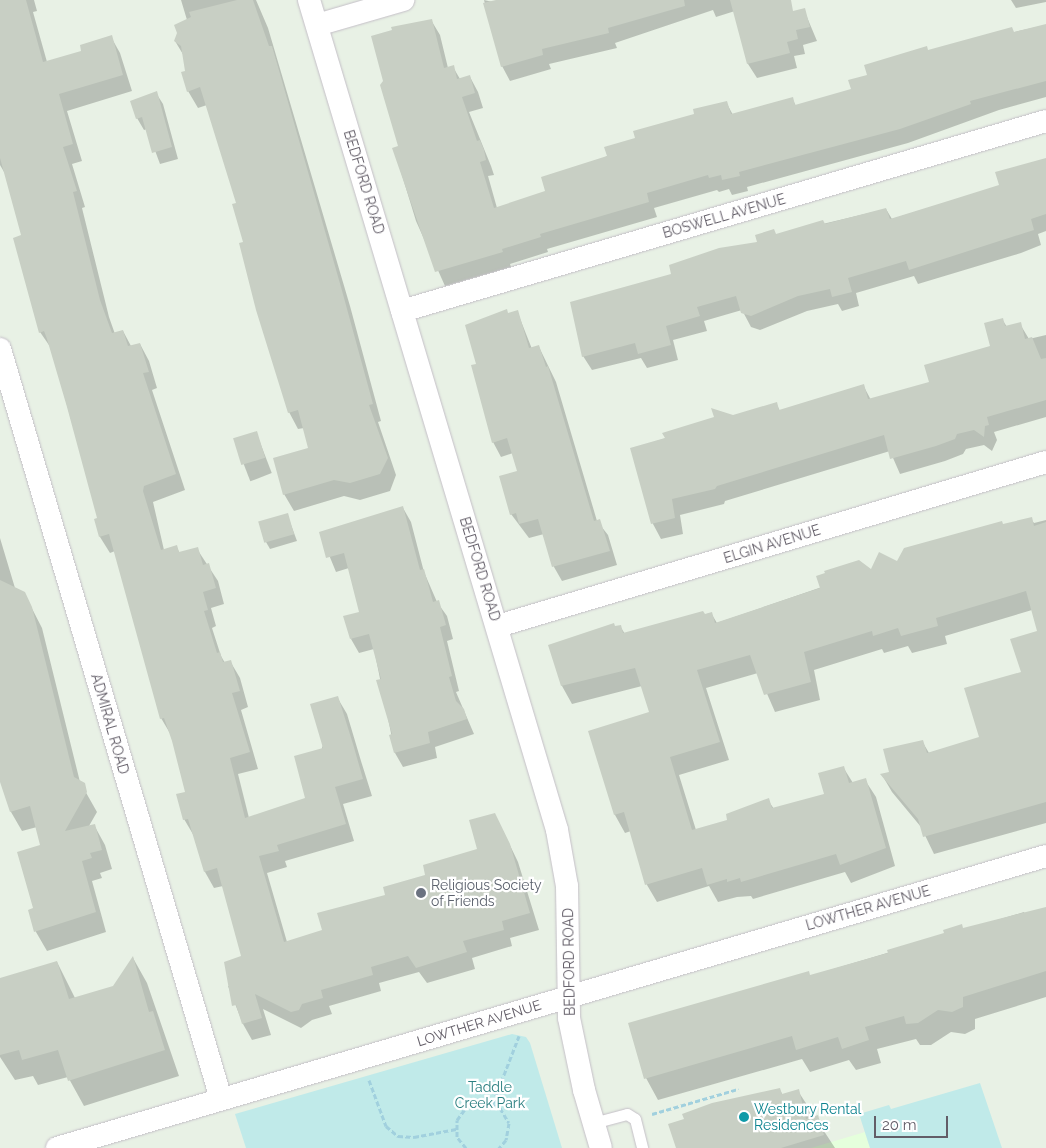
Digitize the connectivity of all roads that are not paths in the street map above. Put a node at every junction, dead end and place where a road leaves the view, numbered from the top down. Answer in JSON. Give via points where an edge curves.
{"nodes":[{"id":1,"x":309,"y":0,"type":"edge"},
{"id":2,"x":403,"y":0,"type":"edge"},
{"id":3,"x":317,"y":25,"type":"junction"},
{"id":4,"x":1046,"y":121,"type":"edge"},
{"id":5,"x":402,"y":311,"type":"junction"},
{"id":6,"x":0,"y":349,"type":"edge"},
{"id":7,"x":1046,"y":462,"type":"edge"},
{"id":8,"x":498,"y":626,"type":"junction"},
{"id":9,"x":1046,"y":856,"type":"edge"},
{"id":10,"x":569,"y":996,"type":"junction"},
{"id":11,"x":221,"y":1099,"type":"junction"},
{"id":12,"x":593,"y":1123,"type":"junction"},
{"id":13,"x":56,"y":1148,"type":"edge"},
{"id":14,"x":601,"y":1148,"type":"edge"},
{"id":15,"x":642,"y":1148,"type":"edge"}],
"edges":[{"from":1,"to":3,"type":"street","name":"BEDFORD ROAD"},
{"from":2,"to":3,"type":"street"},
{"from":3,"to":5,"type":"street","name":"BEDFORD ROAD"},
{"from":4,"to":5,"type":"street","name":"BOSWELL AVENUE"},
{"from":5,"to":8,"type":"street","name":"BEDFORD ROAD"},
{"from":6,"to":11,"type":"street","name":"ADMIRAL ROAD"},
{"from":7,"to":8,"type":"street","name":"ELGIN AVENUE"},
{"from":8,"to":10,"type":"street","name":"BEDFORD ROAD","via":[[557,830],[567,886]]},
{"from":9,"to":10,"type":"street","name":"LOWTHER AVENUE"},
{"from":10,"to":11,"type":"street","name":"LOWTHER AVENUE"},
{"from":10,"to":12,"type":"street","name":"BEDFORD ROAD","via":[[569,1018]]},
{"from":11,"to":13,"type":"street","name":"LOWTHER AVENUE"},
{"from":12,"to":14,"type":"street","name":"BEDFORD ROAD"},
{"from":12,"to":15,"type":"lane","via":[[627,1114],[635,1119]]}]}
